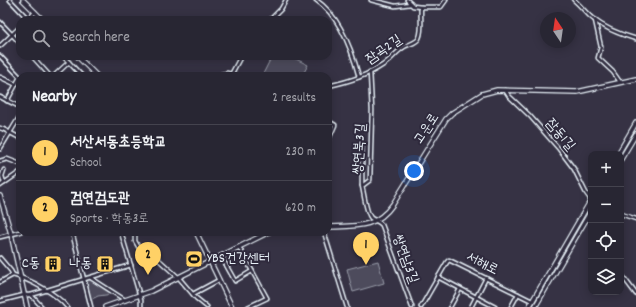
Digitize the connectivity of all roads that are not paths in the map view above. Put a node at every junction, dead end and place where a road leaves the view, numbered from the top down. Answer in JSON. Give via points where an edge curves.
{"nodes":[{"id":1,"x":10,"y":0,"type":"edge"},
{"id":2,"x":23,"y":0,"type":"edge"},
{"id":3,"x":286,"y":0,"type":"edge"},
{"id":4,"x":316,"y":0,"type":"edge"},
{"id":5,"x":371,"y":0,"type":"edge"},
{"id":6,"x":408,"y":0,"type":"edge"},
{"id":7,"x":446,"y":0,"type":"edge"},
{"id":8,"x":574,"y":0,"type":"edge"},
{"id":9,"x":411,"y":4,"type":"junction"},
{"id":10,"x":421,"y":7,"type":"junction"},
{"id":11,"x":35,"y":12,"type":"junction"},
{"id":12,"x":24,"y":16,"type":"edge"},
{"id":13,"x":32,"y":16,"type":"edge"},
{"id":14,"x":38,"y":16,"type":"edge"},
{"id":15,"x":274,"y":16,"type":"edge"},
{"id":16,"x":331,"y":16,"type":"edge"},
{"id":17,"x":332,"y":17,"type":"edge"},
{"id":18,"x":595,"y":20,"type":"junction"},
{"id":19,"x":0,"y":22,"type":"edge"},
{"id":20,"x":16,"y":30,"type":"edge"},
{"id":21,"x":12,"y":34,"type":"junction"},
{"id":22,"x":16,"y":38,"type":"edge"},
{"id":23,"x":636,"y":39,"type":"edge"},
{"id":24,"x":0,"y":46,"type":"edge"},
{"id":25,"x":0,"y":56,"type":"edge"},
{"id":26,"x":36,"y":60,"type":"edge"},
{"id":27,"x":81,"y":60,"type":"edge"},
{"id":28,"x":240,"y":60,"type":"edge"},
{"id":29,"x":69,"y":62,"type":"joint"},
{"id":30,"x":46,"y":72,"type":"edge"},
{"id":31,"x":58,"y":72,"type":"edge"},
{"id":32,"x":78,"y":72,"type":"edge"},
{"id":33,"x":92,"y":72,"type":"edge"},
{"id":34,"x":233,"y":72,"type":"edge"},
{"id":35,"x":370,"y":72,"type":"junction"},
{"id":36,"x":16,"y":73,"type":"edge"},
{"id":37,"x":0,"y":77,"type":"edge"},
{"id":38,"x":359,"y":77,"type":"junction"},
{"id":39,"x":636,"y":79,"type":"edge"},
{"id":40,"x":621,"y":83,"type":"junction"},
{"id":41,"x":15,"y":84,"type":"joint"},
{"id":42,"x":332,"y":85,"type":"edge"},
{"id":43,"x":505,"y":90,"type":"junction"},
{"id":44,"x":0,"y":98,"type":"edge"},
{"id":45,"x":7,"y":101,"type":"junction"},
{"id":46,"x":16,"y":105,"type":"edge"},
{"id":47,"x":16,"y":122,"type":"edge"},
{"id":48,"x":332,"y":123,"type":"edge"},
{"id":49,"x":636,"y":123,"type":"edge"},
{"id":50,"x":0,"y":128,"type":"edge"},
{"id":51,"x":10,"y":132,"type":"junction"},
{"id":52,"x":332,"y":132,"type":"edge"},
{"id":53,"x":636,"y":134,"type":"edge"},
{"id":54,"x":16,"y":136,"type":"edge"},
{"id":55,"x":362,"y":142,"type":"dead end"},
{"id":56,"x":0,"y":149,"type":"edge"},
{"id":57,"x":620,"y":151,"type":"edge"},
{"id":58,"x":624,"y":154,"type":"edge"},
{"id":59,"x":0,"y":161,"type":"edge"},
{"id":60,"x":16,"y":162,"type":"edge"},
{"id":61,"x":4,"y":170,"type":"dead end"},
{"id":62,"x":16,"y":175,"type":"edge"},
{"id":63,"x":4,"y":183,"type":"junction"},
{"id":64,"x":0,"y":186,"type":"edge"},
{"id":65,"x":362,"y":186,"type":"junction"},
{"id":66,"x":0,"y":196,"type":"edge"},
{"id":67,"x":588,"y":196,"type":"edge"},
{"id":68,"x":588,"y":205,"type":"edge"},
{"id":69,"x":624,"y":215,"type":"edge"},
{"id":70,"x":588,"y":216,"type":"edge"},
{"id":71,"x":636,"y":219,"type":"edge"},
{"id":72,"x":376,"y":221,"type":"junction"},
{"id":73,"x":332,"y":227,"type":"edge"},
{"id":74,"x":16,"y":233,"type":"edge"},
{"id":75,"x":10,"y":234,"type":"junction"},
{"id":76,"x":73,"y":236,"type":"edge"},
{"id":77,"x":122,"y":236,"type":"edge"},
{"id":78,"x":135,"y":236,"type":"edge"},
{"id":79,"x":198,"y":236,"type":"edge"},
{"id":80,"x":260,"y":236,"type":"edge"},
{"id":81,"x":325,"y":236,"type":"edge"},
{"id":82,"x":0,"y":237,"type":"edge"},
{"id":83,"x":239,"y":247,"type":"junction"},
{"id":84,"x":221,"y":256,"type":"junction"},
{"id":85,"x":0,"y":258,"type":"edge"},
{"id":86,"x":210,"y":261,"type":"junction"},
{"id":87,"x":5,"y":264,"type":"junction"},
{"id":88,"x":0,"y":265,"type":"edge"},
{"id":89,"x":131,"y":265,"type":"junction"},
{"id":90,"x":252,"y":271,"type":"junction"},
{"id":91,"x":13,"y":275,"type":"junction"},
{"id":92,"x":20,"y":277,"type":"junction"},
{"id":93,"x":91,"y":277,"type":"junction"},
{"id":94,"x":438,"y":277,"type":"junction"},
{"id":95,"x":179,"y":278,"type":"junction"},
{"id":96,"x":486,"y":278,"type":"junction"},
{"id":97,"x":624,"y":278,"type":"edge"},
{"id":98,"x":84,"y":279,"type":"junction"},
{"id":99,"x":219,"y":280,"type":"junction"},
{"id":100,"x":0,"y":282,"type":"edge"},
{"id":101,"x":460,"y":289,"type":"junction"},
{"id":102,"x":46,"y":291,"type":"junction"},
{"id":103,"x":193,"y":294,"type":"junction"},
{"id":104,"x":518,"y":294,"type":"junction"},
{"id":105,"x":636,"y":294,"type":"edge"},
{"id":106,"x":24,"y":295,"type":"junction"},
{"id":107,"x":31,"y":295,"type":"junction"},
{"id":108,"x":140,"y":296,"type":"junction"},
{"id":109,"x":476,"y":297,"type":"junction"},
{"id":110,"x":126,"y":301,"type":"junction"},
{"id":111,"x":532,"y":301,"type":"junction"},
{"id":112,"x":0,"y":302,"type":"edge"},
{"id":113,"x":205,"y":306,"type":"edge"},
{"id":114,"x":27,"y":307,"type":"edge"},
{"id":115,"x":42,"y":307,"type":"edge"},
{"id":116,"x":67,"y":307,"type":"edge"},
{"id":117,"x":91,"y":307,"type":"edge"},
{"id":118,"x":105,"y":307,"type":"edge"},
{"id":119,"x":141,"y":307,"type":"edge"},
{"id":120,"x":232,"y":307,"type":"edge"},
{"id":121,"x":248,"y":307,"type":"edge"},
{"id":122,"x":347,"y":307,"type":"edge"},
{"id":123,"x":412,"y":307,"type":"edge"},
{"id":124,"x":421,"y":307,"type":"edge"},
{"id":125,"x":450,"y":307,"type":"edge"},
{"id":126,"x":471,"y":307,"type":"edge"},
{"id":127,"x":494,"y":307,"type":"edge"},
{"id":128,"x":511,"y":307,"type":"edge"},
{"id":129,"x":529,"y":307,"type":"edge"},
{"id":130,"x":535,"y":307,"type":"edge"}],
"edges":[{"from":1,"to":12,"type":"street"},
{"from":2,"to":11,"type":"street"},
{"from":3,"to":15,"type":"street"},
{"from":4,"to":16,"type":"street"},
{"from":5,"to":9,"type":"street","via":[[394,6]]},
{"from":6,"to":9,"type":"street"},
{"from":7,"to":10,"type":"street","via":[[441,7]]},
{"from":8,"to":18,"type":"street"},
{"from":9,"to":10,"type":"street"},
{"from":10,"to":35,"type":"street","name":"잠곡2길","via":[[419,39],[403,48],[384,65]]},
{"from":11,"to":13,"type":"street"},
{"from":11,"to":14,"type":"street"},
{"from":17,"to":38,"type":"street","via":[[349,46]]},
{"from":18,"to":23,"type":"street"},
{"from":18,"to":40,"type":"street","via":[[601,47],[598,58]]},
{"from":19,"to":21,"type":"street"},
{"from":20,"to":21,"type":"street"},
{"from":21,"to":22,"type":"street"},
{"from":21,"to":24,"type":"street"},
{"from":25,"to":36,"type":"street"},
{"from":26,"to":30,"type":"street"},
{"from":27,"to":33,"type":"street"},
{"from":28,"to":34,"type":"street"},
{"from":29,"to":31,"type":"street"},
{"from":29,"to":32,"type":"street"},
{"from":35,"to":38,"type":"street","name":"잠곡2길"},
{"from":35,"to":65,"type":"street","name":"쌍연북3길","via":[[370,180]]},
{"from":37,"to":41,"type":"street"},
{"from":38,"to":42,"type":"street","name":"잠곡2길"},
{"from":39,"to":40,"type":"street","name":"고운로"},
{"from":40,"to":43,"type":"street","name":"고운로","via":[[573,92]]},
{"from":41,"to":45,"type":"street"},
{"from":43,"to":67,"type":"street","name":"잠동1길","via":[[559,149],[574,169]]},
{"from":43,"to":72,"type":"street","name":"고운로","via":[[485,93],[448,117],[392,206]]},
{"from":44,"to":45,"type":"street"},
{"from":45,"to":46,"type":"street"},
{"from":47,"to":51,"type":"street"},
{"from":48,"to":52,"type":"street","via":[[335,125]]},
{"from":49,"to":57,"type":"street"},
{"from":50,"to":51,"type":"street"},
{"from":51,"to":54,"type":"street"},
{"from":51,"to":56,"type":"street"},
{"from":53,"to":58,"type":"street"},
{"from":55,"to":65,"type":"street"},
{"from":59,"to":60,"type":"street","via":[[7,159]]},
{"from":61,"to":63,"type":"street"},
{"from":62,"to":63,"type":"street"},
{"from":63,"to":64,"type":"street"},
{"from":65,"to":72,"type":"street","name":"쌍연북3길","via":[[368,214]]},
{"from":66,"to":75,"type":"street"},
{"from":68,"to":111,"type":"street"},
{"from":69,"to":71,"type":"street"},
{"from":70,"to":130,"type":"street"},
{"from":72,"to":73,"type":"street","name":"고운로","via":[[364,225]]},
{"from":72,"to":123,"type":"street","name":"쌍연남3길","via":[[382,225]]},
{"from":74,"to":75,"type":"street"},
{"from":75,"to":82,"type":"street"},
{"from":75,"to":92,"type":"street"},
{"from":76,"to":98,"type":"street"},
{"from":77,"to":89,"type":"street"},
{"from":78,"to":95,"type":"street","via":[[138,246],[157,258]]},
{"from":79,"to":86,"type":"street"},
{"from":80,"to":83,"type":"street"},
{"from":81,"to":122,"type":"street"},
{"from":83,"to":84,"type":"street"},
{"from":83,"to":90,"type":"street"},
{"from":84,"to":86,"type":"street"},
{"from":84,"to":90,"type":"street","via":[[235,281]]},
{"from":85,"to":87,"type":"street"},
{"from":86,"to":95,"type":"street"},
{"from":86,"to":99,"type":"street"},
{"from":87,"to":88,"type":"street"},
{"from":87,"to":91,"type":"street","via":[[12,270]]},
{"from":89,"to":93,"type":"street"},
{"from":89,"to":108,"type":"street"},
{"from":90,"to":121,"type":"street","via":[[267,298]]},
{"from":91,"to":92,"type":"street"},
{"from":91,"to":100,"type":"street"},
{"from":92,"to":102,"type":"street"},
{"from":92,"to":106,"type":"street"},
{"from":93,"to":98,"type":"street"},
{"from":93,"to":110,"type":"street"},
{"from":94,"to":96,"type":"street","name":"서해로","via":[[450,260]]},
{"from":94,"to":101,"type":"street"},
{"from":94,"to":124,"type":"street","name":"서해로"},
{"from":95,"to":103,"type":"street"},
{"from":95,"to":108,"type":"street"},
{"from":96,"to":104,"type":"street","name":"서해로"},
{"from":96,"to":109,"type":"street"},
{"from":97,"to":105,"type":"street"},
{"from":98,"to":102,"type":"street"},
{"from":98,"to":117,"type":"street"},
{"from":99,"to":103,"type":"street"},
{"from":99,"to":120,"type":"street"},
{"from":101,"to":109,"type":"street"},
{"from":101,"to":125,"type":"street"},
{"from":102,"to":107,"type":"street"},
{"from":102,"to":116,"type":"street"},
{"from":103,"to":113,"type":"street"},
{"from":104,"to":111,"type":"street","name":"서해로"},
{"from":104,"to":128,"type":"street"},
{"from":106,"to":107,"type":"street"},
{"from":106,"to":112,"type":"street"},
{"from":106,"to":114,"type":"street"},
{"from":107,"to":115,"type":"street"},
{"from":108,"to":110,"type":"street"},
{"from":108,"to":119,"type":"street"},
{"from":109,"to":126,"type":"street"},
{"from":109,"to":127,"type":"street"},
{"from":110,"to":118,"type":"street"},
{"from":111,"to":129,"type":"street"}]}
